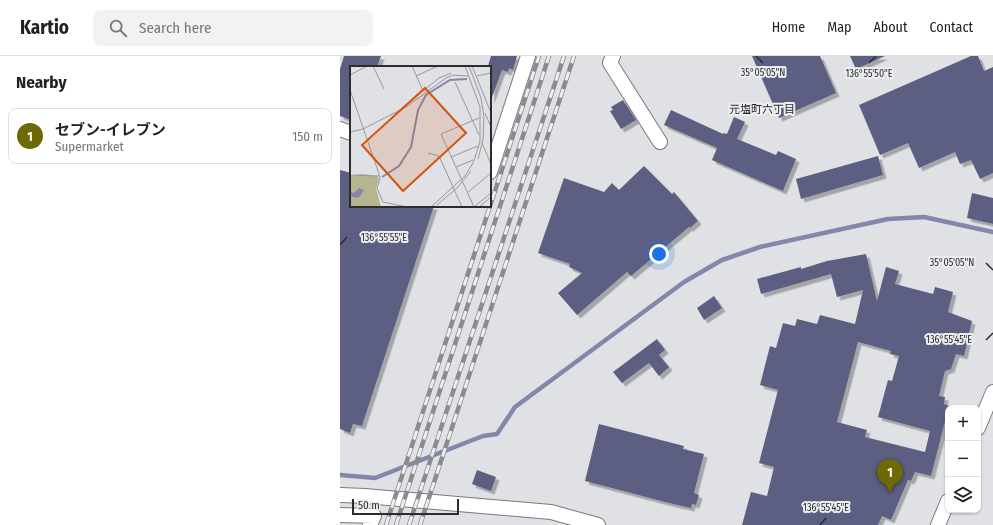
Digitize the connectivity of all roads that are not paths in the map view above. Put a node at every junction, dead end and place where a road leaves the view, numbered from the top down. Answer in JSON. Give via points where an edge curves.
{"nodes":[{"id":1,"x":528,"y":56,"type":"edge"},
{"id":2,"x":613,"y":56,"type":"edge"},
{"id":3,"x":340,"y":129,"type":"edge"},
{"id":4,"x":350,"y":133,"type":"edge"},
{"id":5,"x":660,"y":142,"type":"dead end"},
{"id":6,"x":491,"y":169,"type":"edge"},
{"id":7,"x":993,"y":392,"type":"edge"},
{"id":8,"x":981,"y":421,"type":"edge"},
{"id":9,"x":340,"y":495,"type":"edge"},
{"id":10,"x":945,"y":508,"type":"edge"},
{"id":11,"x":340,"y":514,"type":"edge"},
{"id":12,"x":370,"y":525,"type":"edge"},
{"id":13,"x":598,"y":525,"type":"edge"},
{"id":14,"x":938,"y":525,"type":"edge"}],
"edges":[{"from":1,"to":6,"type":"street"},
{"from":2,"to":5,"type":"street","via":[[610,63]]},
{"from":3,"to":4,"type":"street"},
{"from":7,"to":8,"type":"street"},
{"from":9,"to":13,"type":"street","via":[[551,512]]},
{"from":10,"to":14,"type":"street"},
{"from":11,"to":12,"type":"street","via":[[374,516]]}]}
